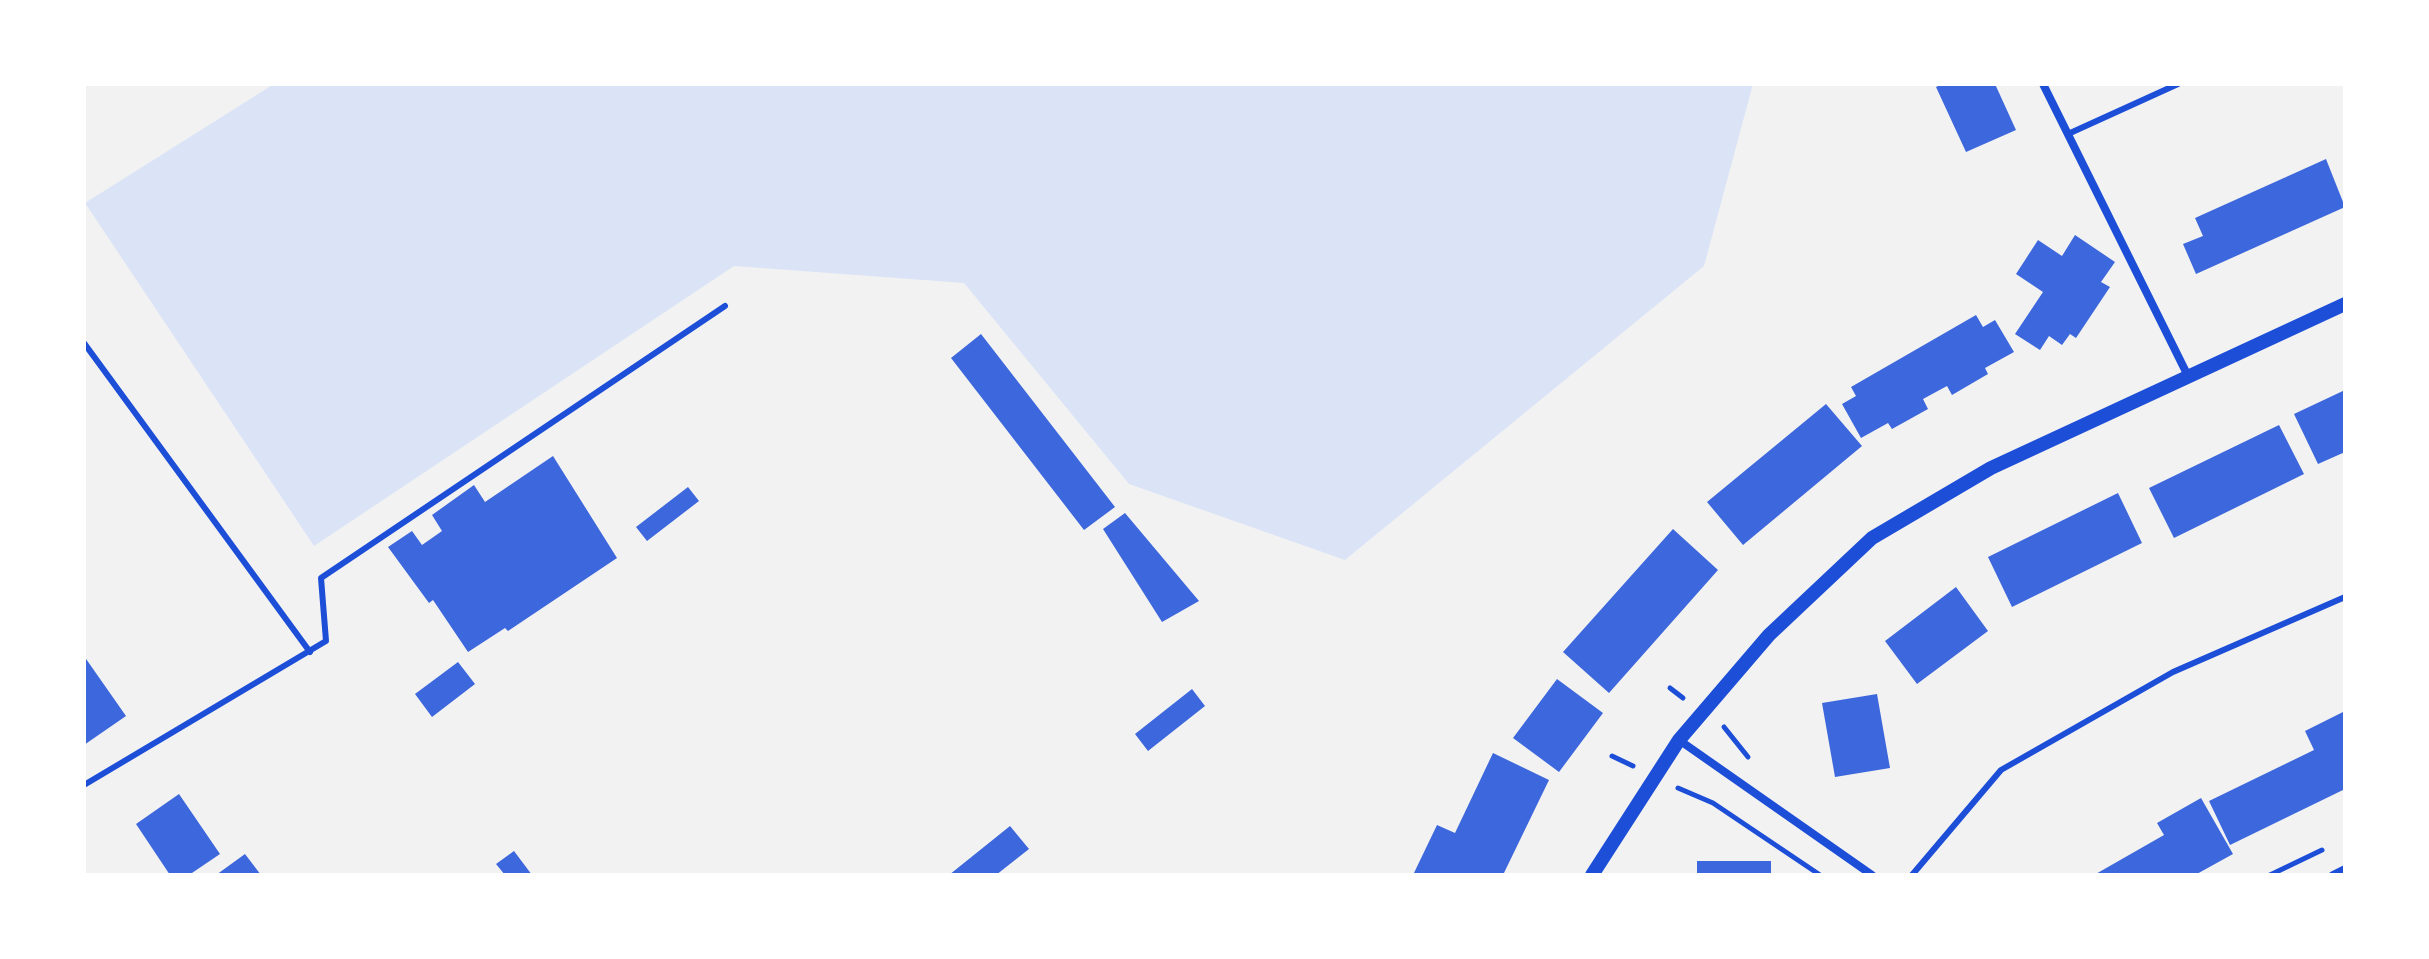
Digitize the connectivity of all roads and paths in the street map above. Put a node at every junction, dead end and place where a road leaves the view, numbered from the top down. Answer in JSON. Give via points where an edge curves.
{"nodes":[{"id":1,"x":2043,"y":84,"type":"edge"},
{"id":2,"x":2178,"y":84,"type":"edge"},
{"id":3,"x":2068,"y":134,"type":"junction"},
{"id":4,"x":2345,"y":304,"type":"edge"},
{"id":5,"x":725,"y":306,"type":"dead end"},
{"id":6,"x":84,"y":343,"type":"edge"},
{"id":7,"x":2188,"y":376,"type":"junction"},
{"id":8,"x":2345,"y":597,"type":"edge"},
{"id":9,"x":310,"y":652,"type":"junction"},
{"id":10,"x":1679,"y":740,"type":"junction"},
{"id":11,"x":84,"y":785,"type":"edge"},
{"id":12,"x":1687,"y":792,"type":"dead end"},
{"id":13,"x":2332,"y":845,"type":"dead end"},
{"id":14,"x":2345,"y":869,"type":"edge"},
{"id":15,"x":1592,"y":875,"type":"edge"},
{"id":16,"x":1820,"y":875,"type":"edge"},
{"id":17,"x":1872,"y":875,"type":"edge"},
{"id":18,"x":1912,"y":875,"type":"edge"},
{"id":19,"x":2270,"y":875,"type":"edge"},
{"id":20,"x":2333,"y":875,"type":"edge"}],
"edges":[{"from":1,"to":3,"type":"street"},
{"from":2,"to":3,"type":"lane"},
{"from":3,"to":7,"type":"street"},
{"from":4,"to":7,"type":"street"},
{"from":5,"to":9,"type":"lane","via":[[321,578],[326,641]]},
{"from":6,"to":9,"type":"lane"},
{"from":7,"to":10,"type":"street","via":[[1991,468],[1872,538],[1769,635]]},
{"from":8,"to":18,"type":"lane","via":[[2173,672],[2001,770]]},
{"from":9,"to":11,"type":"lane"},
{"from":10,"to":15,"type":"street"},
{"from":10,"to":17,"type":"street"},
{"from":12,"to":16,"type":"path"},
{"from":13,"to":19,"type":"path"},
{"from":14,"to":20,"type":"street"}]}
